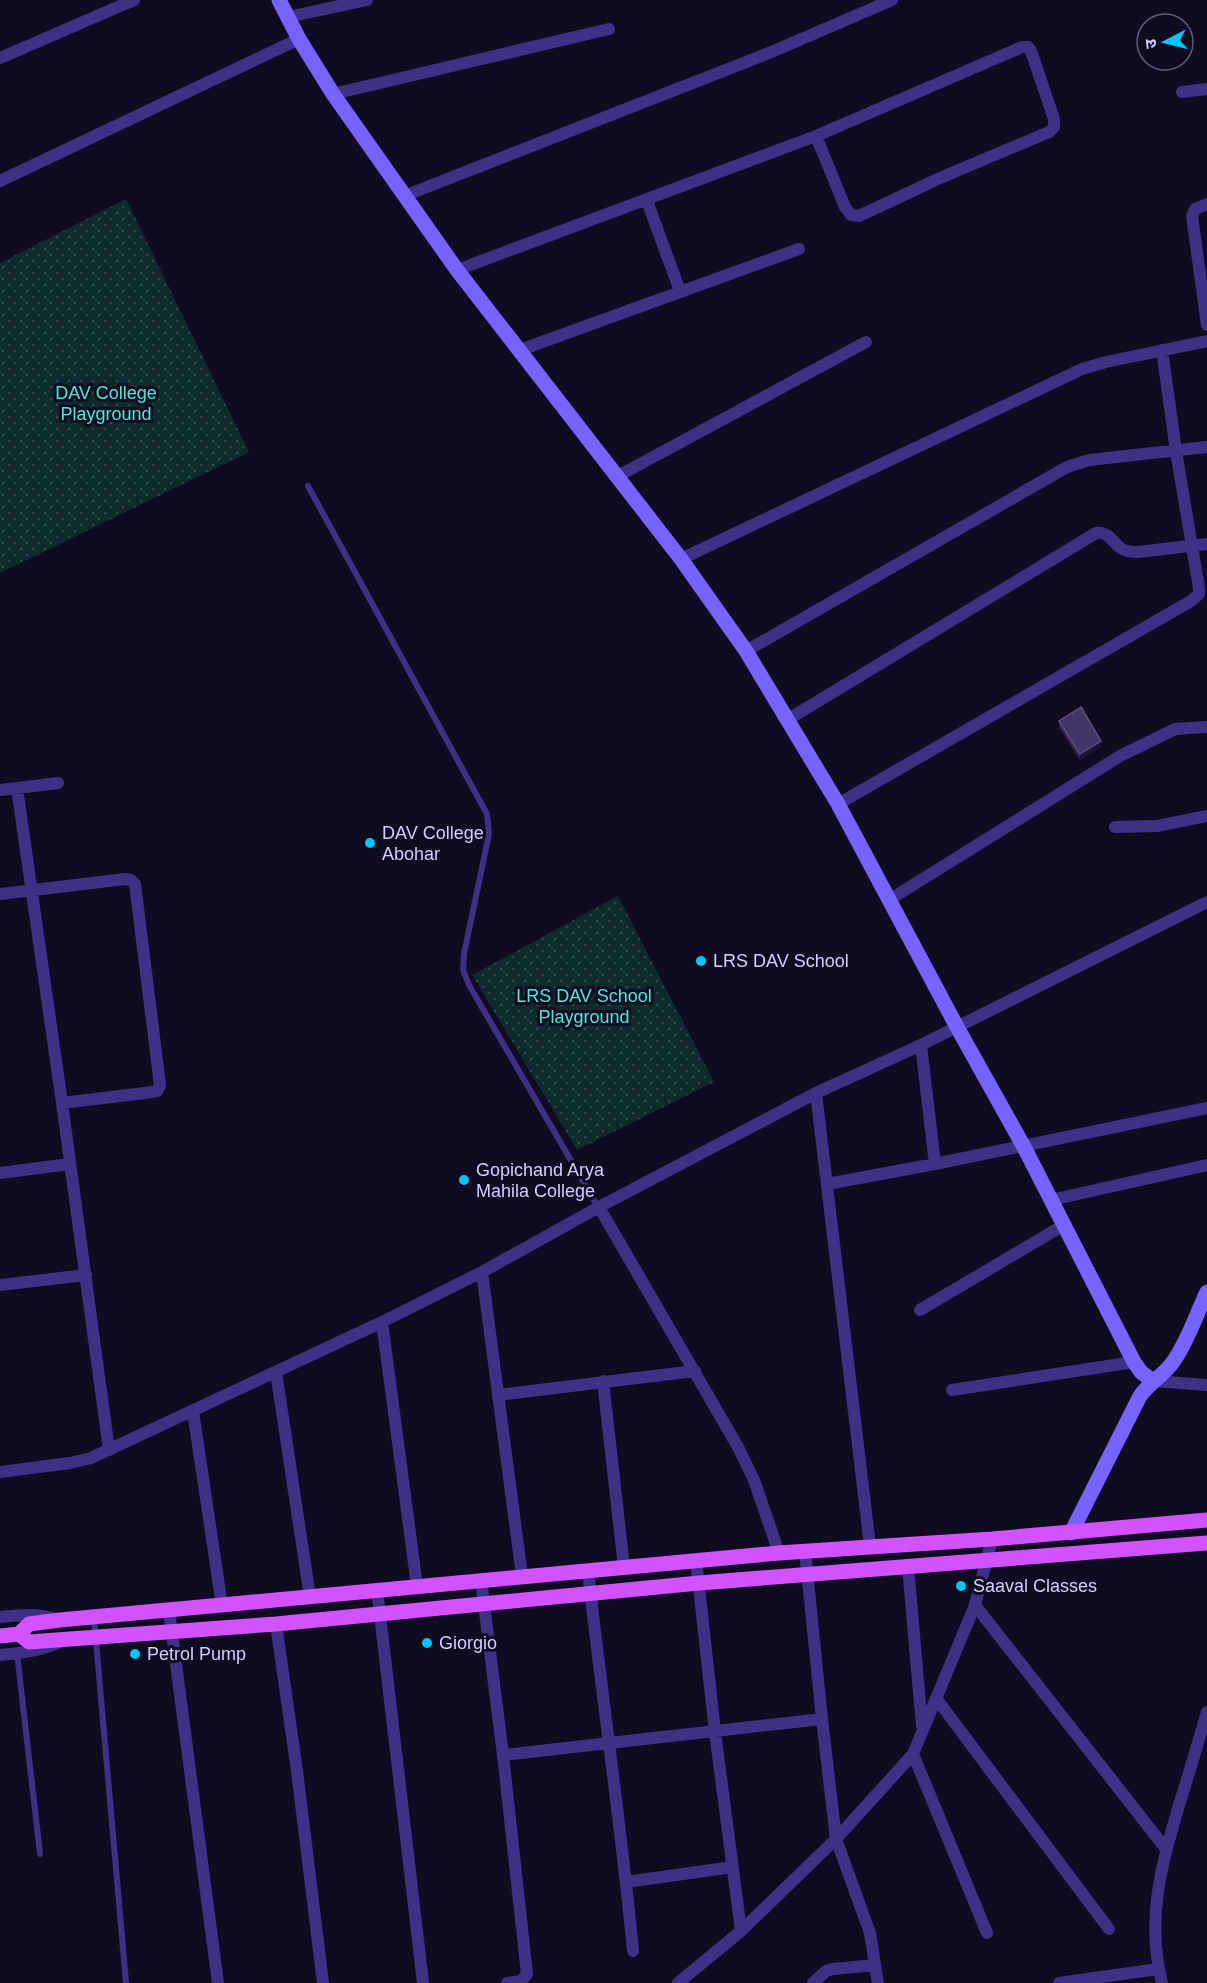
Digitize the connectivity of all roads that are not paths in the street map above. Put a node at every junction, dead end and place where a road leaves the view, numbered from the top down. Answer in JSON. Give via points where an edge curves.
{"nodes":[{"id":1,"x":134,"y":0,"type":"edge"},
{"id":2,"x":279,"y":0,"type":"edge"},
{"id":3,"x":367,"y":0,"type":"edge"},
{"id":4,"x":892,"y":0,"type":"edge"},
{"id":5,"x":288,"y":17,"type":"junction"},
{"id":6,"x":609,"y":29,"type":"dead end"},
{"id":7,"x":298,"y":39,"type":"junction"},
{"id":8,"x":0,"y":58,"type":"edge"},
{"id":9,"x":1207,"y":89,"type":"edge"},
{"id":10,"x":1182,"y":92,"type":"dead end"},
{"id":11,"x":333,"y":94,"type":"junction"},
{"id":12,"x":816,"y":136,"type":"junction"},
{"id":13,"x":0,"y":181,"type":"edge"},
{"id":14,"x":404,"y":196,"type":"junction"},
{"id":15,"x":647,"y":201,"type":"junction"},
{"id":16,"x":1207,"y":204,"type":"edge"},
{"id":17,"x":799,"y":249,"type":"dead end"},
{"id":18,"x":458,"y":270,"type":"junction"},
{"id":19,"x":680,"y":291,"type":"junction"},
{"id":20,"x":1207,"y":325,"type":"edge"},
{"id":21,"x":1207,"y":341,"type":"edge"},
{"id":22,"x":866,"y":342,"type":"dead end"},
{"id":23,"x":520,"y":350,"type":"junction"},
{"id":24,"x":1162,"y":350,"type":"junction"},
{"id":25,"x":1207,"y":447,"type":"edge"},
{"id":26,"x":1176,"y":451,"type":"junction"},
{"id":27,"x":618,"y":476,"type":"junction"},
{"id":28,"x":308,"y":486,"type":"dead end"},
{"id":29,"x":1207,"y":544,"type":"edge"},
{"id":30,"x":1193,"y":546,"type":"junction"},
{"id":31,"x":681,"y":559,"type":"junction"},
{"id":32,"x":746,"y":651,"type":"junction"},
{"id":33,"x":787,"y":720,"type":"junction"},
{"id":34,"x":1207,"y":728,"type":"edge"},
{"id":35,"x":58,"y":783,"type":"dead end"},
{"id":36,"x":17,"y":788,"type":"junction"},
{"id":37,"x":0,"y":790,"type":"edge"},
{"id":38,"x":838,"y":804,"type":"junction"},
{"id":39,"x":1207,"y":816,"type":"edge"},
{"id":40,"x":1115,"y":827,"type":"dead end"},
{"id":41,"x":32,"y":890,"type":"junction"},
{"id":42,"x":0,"y":894,"type":"edge"},
{"id":43,"x":889,"y":900,"type":"junction"},
{"id":44,"x":1207,"y":902,"type":"edge"},
{"id":45,"x":957,"y":1028,"type":"junction"},
{"id":46,"x":921,"y":1045,"type":"junction"},
{"id":47,"x":816,"y":1093,"type":"junction"},
{"id":48,"x":62,"y":1103,"type":"junction"},
{"id":49,"x":1207,"y":1108,"type":"edge"},
{"id":50,"x":1024,"y":1147,"type":"junction"},
{"id":51,"x":70,"y":1164,"type":"junction"},
{"id":52,"x":935,"y":1164,"type":"junction"},
{"id":53,"x":1207,"y":1165,"type":"edge"},
{"id":54,"x":0,"y":1173,"type":"edge"},
{"id":55,"x":827,"y":1184,"type":"junction"},
{"id":56,"x":1051,"y":1200,"type":"junction"},
{"id":57,"x":599,"y":1207,"type":"junction"},
{"id":58,"x":1064,"y":1225,"type":"junction"},
{"id":59,"x":482,"y":1272,"type":"junction"},
{"id":60,"x":86,"y":1275,"type":"junction"},
{"id":61,"x":0,"y":1285,"type":"edge"},
{"id":62,"x":1207,"y":1294,"type":"edge"},
{"id":63,"x":920,"y":1310,"type":"dead end"},
{"id":64,"x":382,"y":1322,"type":"junction"},
{"id":65,"x":1134,"y":1362,"type":"junction"},
{"id":66,"x":695,"y":1371,"type":"junction"},
{"id":67,"x":276,"y":1372,"type":"junction"},
{"id":68,"x":603,"y":1381,"type":"junction"},
{"id":69,"x":1153,"y":1381,"type":"junction"},
{"id":70,"x":1207,"y":1385,"type":"edge"},
{"id":71,"x":952,"y":1390,"type":"dead end"},
{"id":72,"x":498,"y":1395,"type":"junction"},
{"id":73,"x":193,"y":1411,"type":"junction"},
{"id":74,"x":109,"y":1450,"type":"junction"},
{"id":75,"x":0,"y":1473,"type":"edge"},
{"id":76,"x":1207,"y":1520,"type":"edge"},
{"id":77,"x":1071,"y":1533,"type":"junction"},
{"id":78,"x":992,"y":1539,"type":"junction"},
{"id":79,"x":1207,"y":1543,"type":"edge"},
{"id":80,"x":870,"y":1546,"type":"junction"},
{"id":81,"x":805,"y":1551,"type":"junction"},
{"id":82,"x":779,"y":1553,"type":"junction"},
{"id":83,"x":696,"y":1560,"type":"junction"},
{"id":84,"x":987,"y":1560,"type":"junction"},
{"id":85,"x":624,"y":1567,"type":"junction"},
{"id":86,"x":908,"y":1567,"type":"junction"},
{"id":87,"x":588,"y":1571,"type":"junction"},
{"id":88,"x":807,"y":1575,"type":"junction"},
{"id":89,"x":522,"y":1576,"type":"junction"},
{"id":90,"x":482,"y":1580,"type":"junction"},
{"id":91,"x":699,"y":1583,"type":"junction"},
{"id":92,"x":417,"y":1586,"type":"junction"},
{"id":93,"x":377,"y":1589,"type":"junction"},
{"id":94,"x":591,"y":1594,"type":"junction"},
{"id":95,"x":310,"y":1596,"type":"junction"},
{"id":96,"x":484,"y":1604,"type":"junction"},
{"id":97,"x":975,"y":1605,"type":"junction"},
{"id":98,"x":222,"y":1606,"type":"junction"},
{"id":99,"x":169,"y":1611,"type":"junction"},
{"id":100,"x":380,"y":1613,"type":"junction"},
{"id":101,"x":0,"y":1617,"type":"edge"},
{"id":102,"x":94,"y":1617,"type":"junction"},
{"id":103,"x":60,"y":1620,"type":"junction"},
{"id":104,"x":276,"y":1624,"type":"junction"},
{"id":105,"x":171,"y":1633,"type":"junction"},
{"id":106,"x":7,"y":1635,"type":"edge"},
{"id":107,"x":96,"y":1637,"type":"junction"},
{"id":108,"x":63,"y":1640,"type":"junction"},
{"id":109,"x":17,"y":1653,"type":"junction"},
{"id":110,"x":0,"y":1655,"type":"edge"},
{"id":111,"x":936,"y":1698,"type":"junction"},
{"id":112,"x":1207,"y":1712,"type":"edge"},
{"id":113,"x":822,"y":1719,"type":"junction"},
{"id":114,"x":923,"y":1731,"type":"junction"},
{"id":115,"x":715,"y":1732,"type":"junction"},
{"id":116,"x":608,"y":1744,"type":"junction"},
{"id":117,"x":913,"y":1754,"type":"junction"},
{"id":118,"x":503,"y":1755,"type":"junction"},
{"id":119,"x":836,"y":1839,"type":"junction"},
{"id":120,"x":1166,"y":1849,"type":"junction"},
{"id":121,"x":40,"y":1854,"type":"dead end"},
{"id":122,"x":733,"y":1867,"type":"junction"},
{"id":123,"x":626,"y":1882,"type":"junction"},
{"id":124,"x":1109,"y":1929,"type":"dead end"},
{"id":125,"x":741,"y":1931,"type":"junction"},
{"id":126,"x":987,"y":1933,"type":"dead end"},
{"id":127,"x":633,"y":1951,"type":"dead end"},
{"id":128,"x":875,"y":1965,"type":"junction"},
{"id":129,"x":1158,"y":1969,"type":"junction"},
{"id":130,"x":126,"y":1983,"type":"edge"},
{"id":131,"x":218,"y":1983,"type":"edge"},
{"id":132,"x":323,"y":1983,"type":"edge"},
{"id":133,"x":423,"y":1983,"type":"edge"},
{"id":134,"x":507,"y":1983,"type":"edge"},
{"id":135,"x":678,"y":1983,"type":"edge"},
{"id":136,"x":813,"y":1983,"type":"edge"},
{"id":137,"x":878,"y":1983,"type":"edge"},
{"id":138,"x":1059,"y":1983,"type":"edge"},
{"id":139,"x":1162,"y":1983,"type":"edge"}],
"edges":[{"from":1,"to":8,"type":"street"},
{"from":2,"to":5,"type":"street"},
{"from":3,"to":5,"type":"street"},
{"from":4,"to":14,"type":"street","via":[[770,53]]},
{"from":5,"to":7,"type":"street"},
{"from":6,"to":11,"type":"street"},
{"from":7,"to":11,"type":"street"},
{"from":7,"to":13,"type":"street"},
{"from":9,"to":10,"type":"street"},
{"from":11,"to":14,"type":"street"},
{"from":12,"to":12,"type":"street","via":[[845,207],[851,215],[859,216],[1049,132],[1054,119],[1031,51],[1022,47]]},
{"from":12,"to":15,"type":"street"},
{"from":14,"to":18,"type":"street"},
{"from":15,"to":18,"type":"street"},
{"from":15,"to":19,"type":"street"},
{"from":16,"to":20,"type":"street","via":[[1195,209],[1192,216]]},
{"from":17,"to":19,"type":"street"},
{"from":18,"to":23,"type":"street"},
{"from":19,"to":23,"type":"street"},
{"from":21,"to":24,"type":"street"},
{"from":22,"to":27,"type":"street"},
{"from":23,"to":27,"type":"street"},
{"from":24,"to":26,"type":"street"},
{"from":24,"to":31,"type":"street","via":[[1082,369]]},
{"from":25,"to":26,"type":"street"},
{"from":26,"to":30,"type":"street"},
{"from":26,"to":32,"type":"street","via":[[1089,460],[1067,467]]},
{"from":27,"to":31,"type":"street"},
{"from":28,"to":57,"type":"lane","via":[[487,813],[489,834],[464,970],[469,985]]},
{"from":29,"to":30,"type":"street"},
{"from":30,"to":33,"type":"street","via":[[1127,551],[1107,534],[1096,533]]},
{"from":30,"to":38,"type":"street","via":[[1199,588],[1196,598]]},
{"from":31,"to":32,"type":"street"},
{"from":32,"to":33,"type":"street"},
{"from":33,"to":38,"type":"street"},
{"from":34,"to":43,"type":"street","via":[[1175,729],[1120,756]]},
{"from":35,"to":36,"type":"street"},
{"from":36,"to":37,"type":"street"},
{"from":36,"to":41,"type":"street"},
{"from":38,"to":43,"type":"street"},
{"from":39,"to":40,"type":"street","via":[[1157,826]]},
{"from":41,"to":42,"type":"street"},
{"from":41,"to":48,"type":"street"},
{"from":41,"to":48,"type":"street","via":[[125,879],[135,884],[160,1085],[153,1092]]},
{"from":43,"to":45,"type":"street"},
{"from":44,"to":45,"type":"street"},
{"from":45,"to":46,"type":"street"},
{"from":45,"to":50,"type":"street"},
{"from":46,"to":47,"type":"street"},
{"from":46,"to":52,"type":"street"},
{"from":47,"to":55,"type":"street"},
{"from":47,"to":57,"type":"street"},
{"from":48,"to":51,"type":"street"},
{"from":49,"to":50,"type":"street"},
{"from":50,"to":52,"type":"street"},
{"from":50,"to":56,"type":"street"},
{"from":51,"to":54,"type":"street"},
{"from":51,"to":60,"type":"street"},
{"from":52,"to":55,"type":"street"},
{"from":53,"to":56,"type":"street"},
{"from":55,"to":80,"type":"street"},
{"from":56,"to":58,"type":"street"},
{"from":57,"to":59,"type":"street"},
{"from":57,"to":66,"type":"street"},
{"from":58,"to":63,"type":"street"},
{"from":58,"to":65,"type":"street"},
{"from":59,"to":64,"type":"street"},
{"from":59,"to":72,"type":"street"},
{"from":60,"to":61,"type":"street"},
{"from":60,"to":74,"type":"street"},
{"from":62,"to":69,"type":"street","via":[[1181,1349],[1166,1371]]},
{"from":64,"to":67,"type":"street"},
{"from":64,"to":92,"type":"street"},
{"from":65,"to":69,"type":"street"},
{"from":65,"to":71,"type":"street"},
{"from":66,"to":68,"type":"street"},
{"from":66,"to":82,"type":"street","via":[[754,1480]]},
{"from":67,"to":73,"type":"street"},
{"from":67,"to":95,"type":"street"},
{"from":68,"to":72,"type":"street"},
{"from":68,"to":85,"type":"street"},
{"from":69,"to":70,"type":"street"},
{"from":69,"to":77,"type":"street","via":[[1140,1396]]},
{"from":72,"to":89,"type":"street"},
{"from":73,"to":74,"type":"street"},
{"from":73,"to":98,"type":"street"},
{"from":74,"to":75,"type":"street","via":[[70,1463]]},
{"from":76,"to":77,"type":"main road"},
{"from":77,"to":78,"type":"main road"},
{"from":78,"to":80,"type":"main road"},
{"from":78,"to":84,"type":"street"},
{"from":79,"to":84,"type":"main road"},
{"from":80,"to":81,"type":"main road"},
{"from":81,"to":82,"type":"main road"},
{"from":81,"to":88,"type":"street"},
{"from":82,"to":83,"type":"main road"},
{"from":83,"to":85,"type":"main road"},
{"from":83,"to":91,"type":"street"},
{"from":84,"to":86,"type":"main road"},
{"from":84,"to":97,"type":"street"},
{"from":85,"to":87,"type":"main road"},
{"from":86,"to":88,"type":"main road"},
{"from":86,"to":114,"type":"street"},
{"from":87,"to":89,"type":"main road"},
{"from":87,"to":94,"type":"street"},
{"from":88,"to":91,"type":"main road"},
{"from":88,"to":113,"type":"street"},
{"from":89,"to":90,"type":"main road"},
{"from":90,"to":92,"type":"main road"},
{"from":90,"to":96,"type":"street"},
{"from":91,"to":94,"type":"main road"},
{"from":91,"to":115,"type":"street"},
{"from":92,"to":93,"type":"main road"},
{"from":93,"to":95,"type":"main road"},
{"from":93,"to":100,"type":"street"},
{"from":94,"to":96,"type":"main road"},
{"from":94,"to":116,"type":"street"},
{"from":95,"to":98,"type":"main road"},
{"from":96,"to":100,"type":"main road"},
{"from":96,"to":118,"type":"street"},
{"from":97,"to":111,"type":"street"},
{"from":97,"to":120,"type":"street"},
{"from":98,"to":99,"type":"main road"},
{"from":99,"to":102,"type":"main road"},
{"from":99,"to":105,"type":"street"},
{"from":100,"to":104,"type":"main road"},
{"from":100,"to":133,"type":"street"},
{"from":101,"to":103,"type":"street","via":[[28,1614]]},
{"from":102,"to":103,"type":"main road"},
{"from":102,"to":107,"type":"lane"},
{"from":103,"to":106,"type":"main road","via":[[29,1624]]},
{"from":104,"to":105,"type":"main road"},
{"from":104,"to":132,"type":"street"},
{"from":105,"to":107,"type":"main road"},
{"from":105,"to":131,"type":"street"},
{"from":106,"to":108,"type":"main road","via":[[29,1642]]},
{"from":107,"to":108,"type":"main road"},
{"from":107,"to":130,"type":"lane"},
{"from":108,"to":109,"type":"street","via":[[46,1648]]},
{"from":109,"to":110,"type":"street"},
{"from":109,"to":121,"type":"lane"},
{"from":111,"to":114,"type":"street"},
{"from":111,"to":124,"type":"street"},
{"from":112,"to":120,"type":"street"},
{"from":113,"to":115,"type":"street"},
{"from":113,"to":119,"type":"street"},
{"from":114,"to":117,"type":"street"},
{"from":115,"to":116,"type":"street"},
{"from":115,"to":122,"type":"street"},
{"from":116,"to":118,"type":"street"},
{"from":116,"to":123,"type":"street"},
{"from":117,"to":119,"type":"street"},
{"from":117,"to":126,"type":"street"},
{"from":118,"to":134,"type":"street","via":[[526,1974],[522,1981]]},
{"from":119,"to":125,"type":"street"},
{"from":119,"to":128,"type":"street","via":[[870,1933]]},
{"from":120,"to":129,"type":"street","via":[[1155,1906]]},
{"from":122,"to":123,"type":"street"},
{"from":122,"to":125,"type":"street"},
{"from":123,"to":127,"type":"street"},
{"from":125,"to":135,"type":"street"},
{"from":128,"to":136,"type":"street","via":[[826,1971]]},
{"from":128,"to":137,"type":"street"},
{"from":129,"to":138,"type":"street"},
{"from":129,"to":139,"type":"street"}]}
